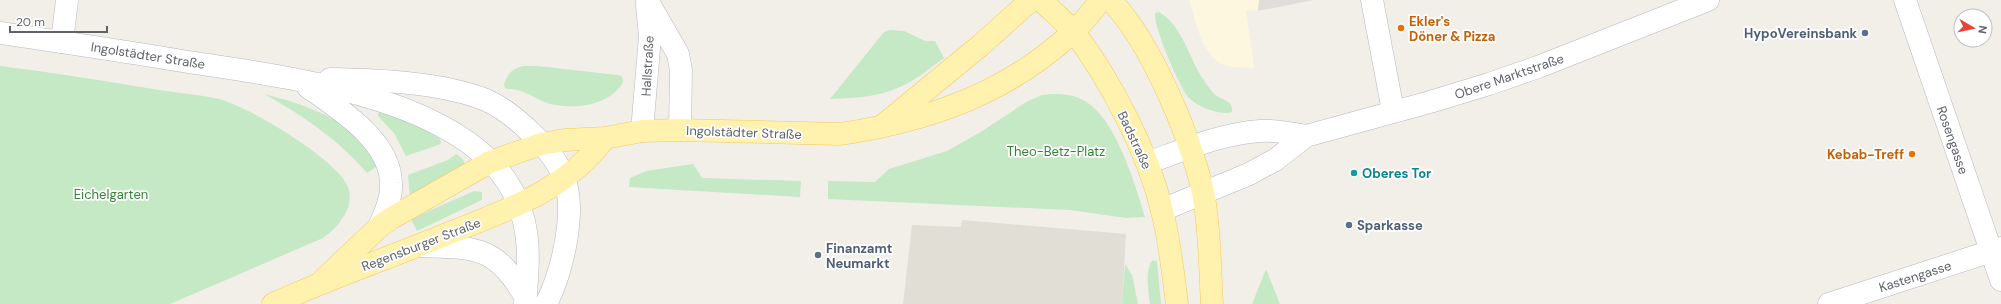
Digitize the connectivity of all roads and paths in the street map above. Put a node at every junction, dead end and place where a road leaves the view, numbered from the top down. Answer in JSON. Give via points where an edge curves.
{"nodes":[{"id":1,"x":67,"y":0,"type":"edge"},
{"id":2,"x":647,"y":0,"type":"edge"},
{"id":3,"x":1031,"y":0,"type":"edge"},
{"id":4,"x":1041,"y":0,"type":"edge"},
{"id":5,"x":1101,"y":0,"type":"edge"},
{"id":6,"x":1110,"y":0,"type":"edge"},
{"id":7,"x":1372,"y":0,"type":"edge"},
{"id":8,"x":1708,"y":0,"type":"edge"},
{"id":9,"x":1906,"y":0,"type":"edge"},
{"id":10,"x":1073,"y":32,"type":"junction"},
{"id":11,"x":0,"y":33,"type":"edge"},
{"id":12,"x":62,"y":42,"type":"junction"},
{"id":13,"x":295,"y":79,"type":"junction"},
{"id":14,"x":1393,"y":112,"type":"junction"},
{"id":15,"x":882,"y":126,"type":"junction"},
{"id":16,"x":680,"y":130,"type":"junction"},
{"id":17,"x":642,"y":131,"type":"junction"},
{"id":18,"x":1306,"y":136,"type":"junction"},
{"id":19,"x":605,"y":138,"type":"junction"},
{"id":20,"x":541,"y":144,"type":"junction"},
{"id":21,"x":1190,"y":148,"type":"junction"},
{"id":22,"x":490,"y":162,"type":"junction"},
{"id":23,"x":1147,"y":162,"type":"junction"},
{"id":24,"x":565,"y":178,"type":"junction"},
{"id":25,"x":1203,"y":194,"type":"junction"},
{"id":26,"x":519,"y":206,"type":"junction"},
{"id":27,"x":1162,"y":210,"type":"junction"},
{"id":28,"x":379,"y":227,"type":"junction"},
{"id":29,"x":418,"y":246,"type":"junction"},
{"id":30,"x":1996,"y":250,"type":"edge"},
{"id":31,"x":2001,"y":280,"type":"edge"},
{"id":32,"x":322,"y":281,"type":"junction"},
{"id":33,"x":532,"y":302,"type":"edge"},
{"id":34,"x":273,"y":304,"type":"edge"},
{"id":35,"x":1177,"y":304,"type":"edge"},
{"id":36,"x":1212,"y":304,"type":"edge"},
{"id":37,"x":1829,"y":304,"type":"edge"}],
"edges":[{"from":1,"to":12,"type":"street"},
{"from":2,"to":16,"type":"street","name":"Hallstraße","via":[[672,43],[680,63]]},
{"from":2,"to":17,"type":"street","name":"Hallstraße","via":[[650,38]]},
{"from":3,"to":15,"type":"main road","name":"Ingolstädter Straße"},
{"from":4,"to":10,"type":"main road","name":"Badstraße"},
{"from":5,"to":10,"type":"main road","name":"Ingolstädter Straße"},
{"from":6,"to":21,"type":"main road","via":[[1138,35],[1154,64]]},
{"from":7,"to":14,"type":"street"},
{"from":8,"to":14,"type":"street","name":"Obere Marktstraße","via":[[1538,67],[1461,93]]},
{"from":9,"to":30,"type":"street","name":"Rosengasse"},
{"from":10,"to":15,"type":"main road","name":"Ingolstädter Straße","via":[[991,91],[950,108]]},
{"from":10,"to":23,"type":"main road","name":"Badstraße","via":[[1105,81]]},
{"from":11,"to":12,"type":"street","name":"Ingolstädter Straße"},
{"from":12,"to":13,"type":"street","name":"Ingolstädter Straße"},
{"from":13,"to":20,"type":"street","name":"Ingolstädter Straße","via":[[373,80],[417,84],[455,92],[498,106],[526,127]]},
{"from":13,"to":22,"type":"street","name":"Ingolstädter Straße","via":[[406,110],[460,136]]},
{"from":13,"to":28,"type":"street","via":[[345,113],[378,147],[390,173],[391,183],[389,202]]},
{"from":14,"to":18,"type":"street","name":"Obere Marktstraße"},
{"from":15,"to":16,"type":"main road","name":"Ingolstädter Straße","via":[[850,133],[823,134]]},
{"from":16,"to":17,"type":"main road","name":"Ingolstädter Straße"},
{"from":17,"to":19,"type":"main road","name":"Ingolstädter Straße"},
{"from":18,"to":21,"type":"street","name":"Obere Marktstraße","via":[[1258,131]]},
{"from":18,"to":25,"type":"street","name":"Obere Marktstraße","via":[[1264,167]]},
{"from":19,"to":20,"type":"main road","name":"Ingolstädter Straße"},
{"from":19,"to":24,"type":"main road","via":[[590,158]]},
{"from":20,"to":22,"type":"main road","name":"Ingolstädter Straße"},
{"from":20,"to":24,"type":"street"},
{"from":21,"to":23,"type":"street","name":"Obere Marktstraße"},
{"from":21,"to":25,"type":"main road"},
{"from":22,"to":26,"type":"street","via":[[511,189]]},
{"from":22,"to":28,"type":"main road","name":"Regensburger Straße"},
{"from":23,"to":27,"type":"main road","name":"Badstraße"},
{"from":24,"to":26,"type":"main road"},
{"from":24,"to":33,"type":"street","via":[[568,212],[566,244],[558,278]]},
{"from":25,"to":27,"type":"street","name":"Obere Marktstraße"},
{"from":25,"to":36,"type":"main road"},
{"from":26,"to":29,"type":"main road","name":"Regensburger Straße"},
{"from":26,"to":33,"type":"street","via":[[529,255]]},
{"from":27,"to":35,"type":"main road","name":"Badstraße","via":[[1169,240]]},
{"from":28,"to":32,"type":"main road","name":"Regensburger Straße"},
{"from":29,"to":32,"type":"main road","name":"Regensburger Straße"},
{"from":29,"to":33,"type":"street","via":[[471,249],[492,256],[508,270]]},
{"from":30,"to":31,"type":"street","name":"Rosengasse"},
{"from":30,"to":37,"type":"street","name":"Kastengasse"},
{"from":32,"to":34,"type":"main road","name":"Regensburger Straße"}]}
